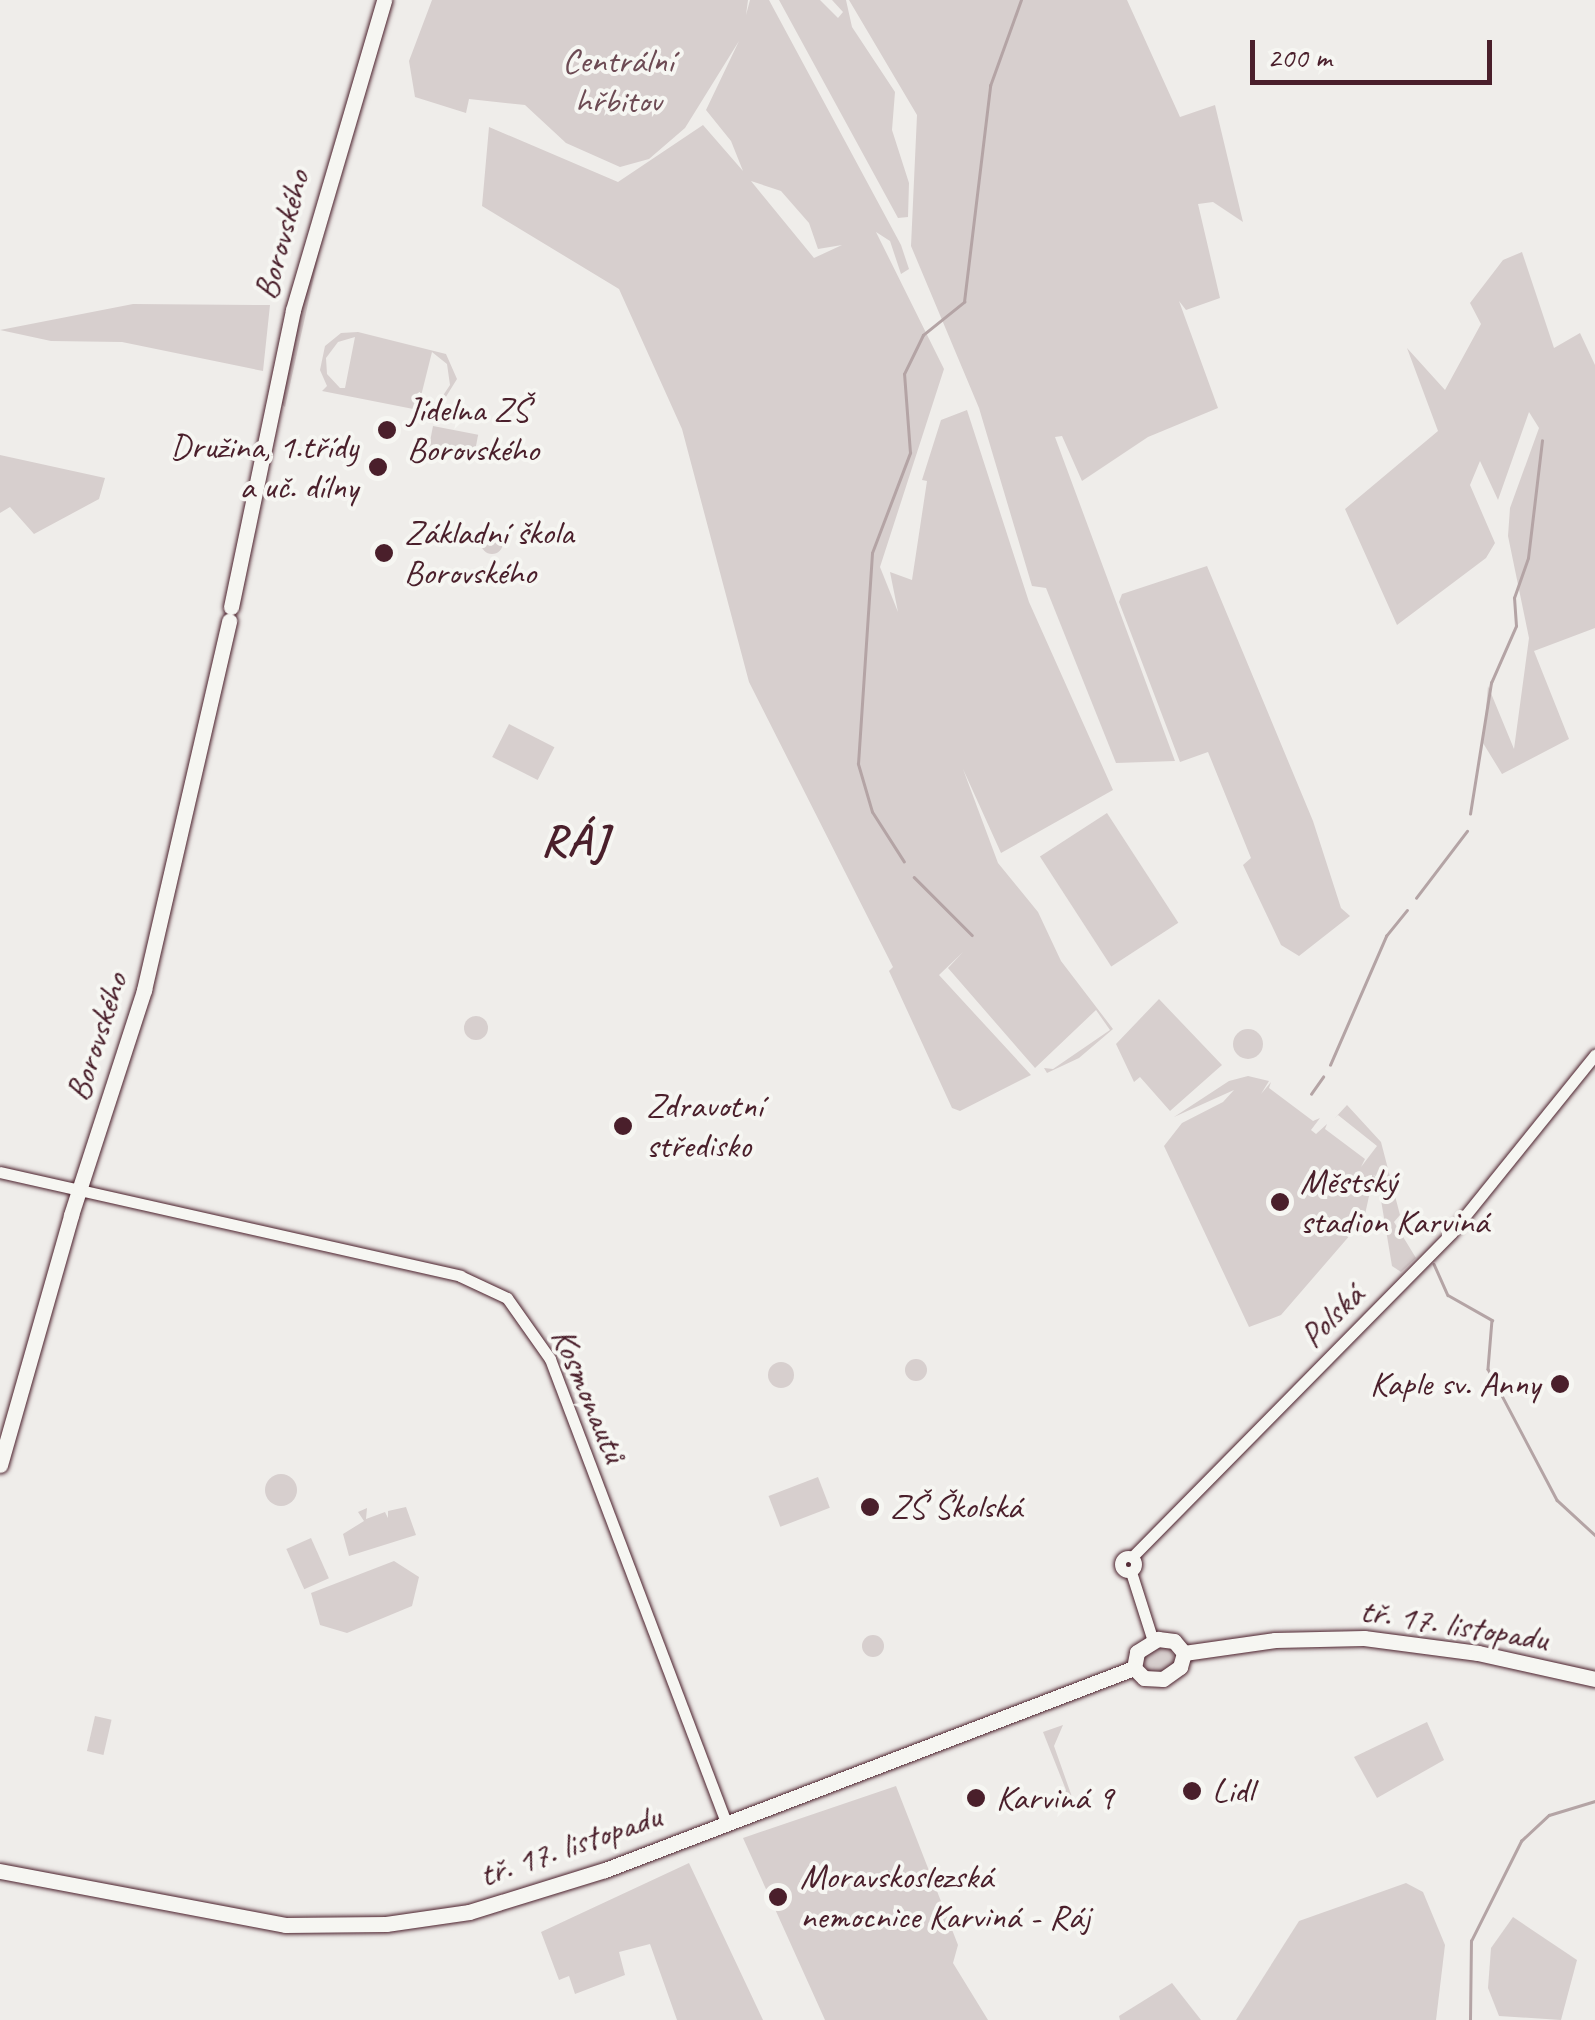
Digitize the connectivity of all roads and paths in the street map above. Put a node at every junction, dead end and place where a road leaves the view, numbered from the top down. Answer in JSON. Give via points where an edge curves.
{"nodes":[{"id":1,"x":384,"y":0,"type":"edge"},
{"id":2,"x":1595,"y":1055,"type":"edge"},
{"id":3,"x":0,"y":1172,"type":"edge"},
{"id":4,"x":79,"y":1189,"type":"junction"},
{"id":5,"x":0,"y":1465,"type":"edge"},
{"id":6,"x":1153,"y":1641,"type":"junction"},
{"id":7,"x":1184,"y":1653,"type":"junction"},
{"id":8,"x":1134,"y":1668,"type":"junction"},
{"id":9,"x":1595,"y":1679,"type":"edge"},
{"id":10,"x":726,"y":1822,"type":"junction"},
{"id":11,"x":0,"y":1871,"type":"edge"}],
"edges":[{"from":1,"to":4,"type":"main road","name":"Borovského","via":[[292,310],[180,856]]},
{"from":2,"to":6,"type":"street","name":"Polská","via":[[1479,1203],[1132,1557],[1130,1572]]},
{"from":3,"to":4,"type":"street","name":"Kosmonautů"},
{"from":4,"to":5,"type":"main road","name":"Borovského"},
{"from":4,"to":10,"type":"street","name":"Kosmonautů","via":[[460,1276],[507,1298],[550,1359]]},
{"from":6,"to":7,"type":"main road","via":[[1174,1641]]},
{"from":6,"to":8,"type":"main road","via":[[1138,1652]]},
{"from":7,"to":8,"type":"main road","via":[[1180,1667],[1163,1679],[1144,1678]]},
{"from":7,"to":9,"type":"main road","name":"tř. 17. listopadu","via":[[1275,1640],[1364,1638],[1456,1649]]},
{"from":8,"to":10,"type":"main road","name":"tř. 17. listopadu"},
{"from":10,"to":11,"type":"main road","name":"tř. 17. listopadu","via":[[526,1897],[386,1924],[242,1920]]}]}
